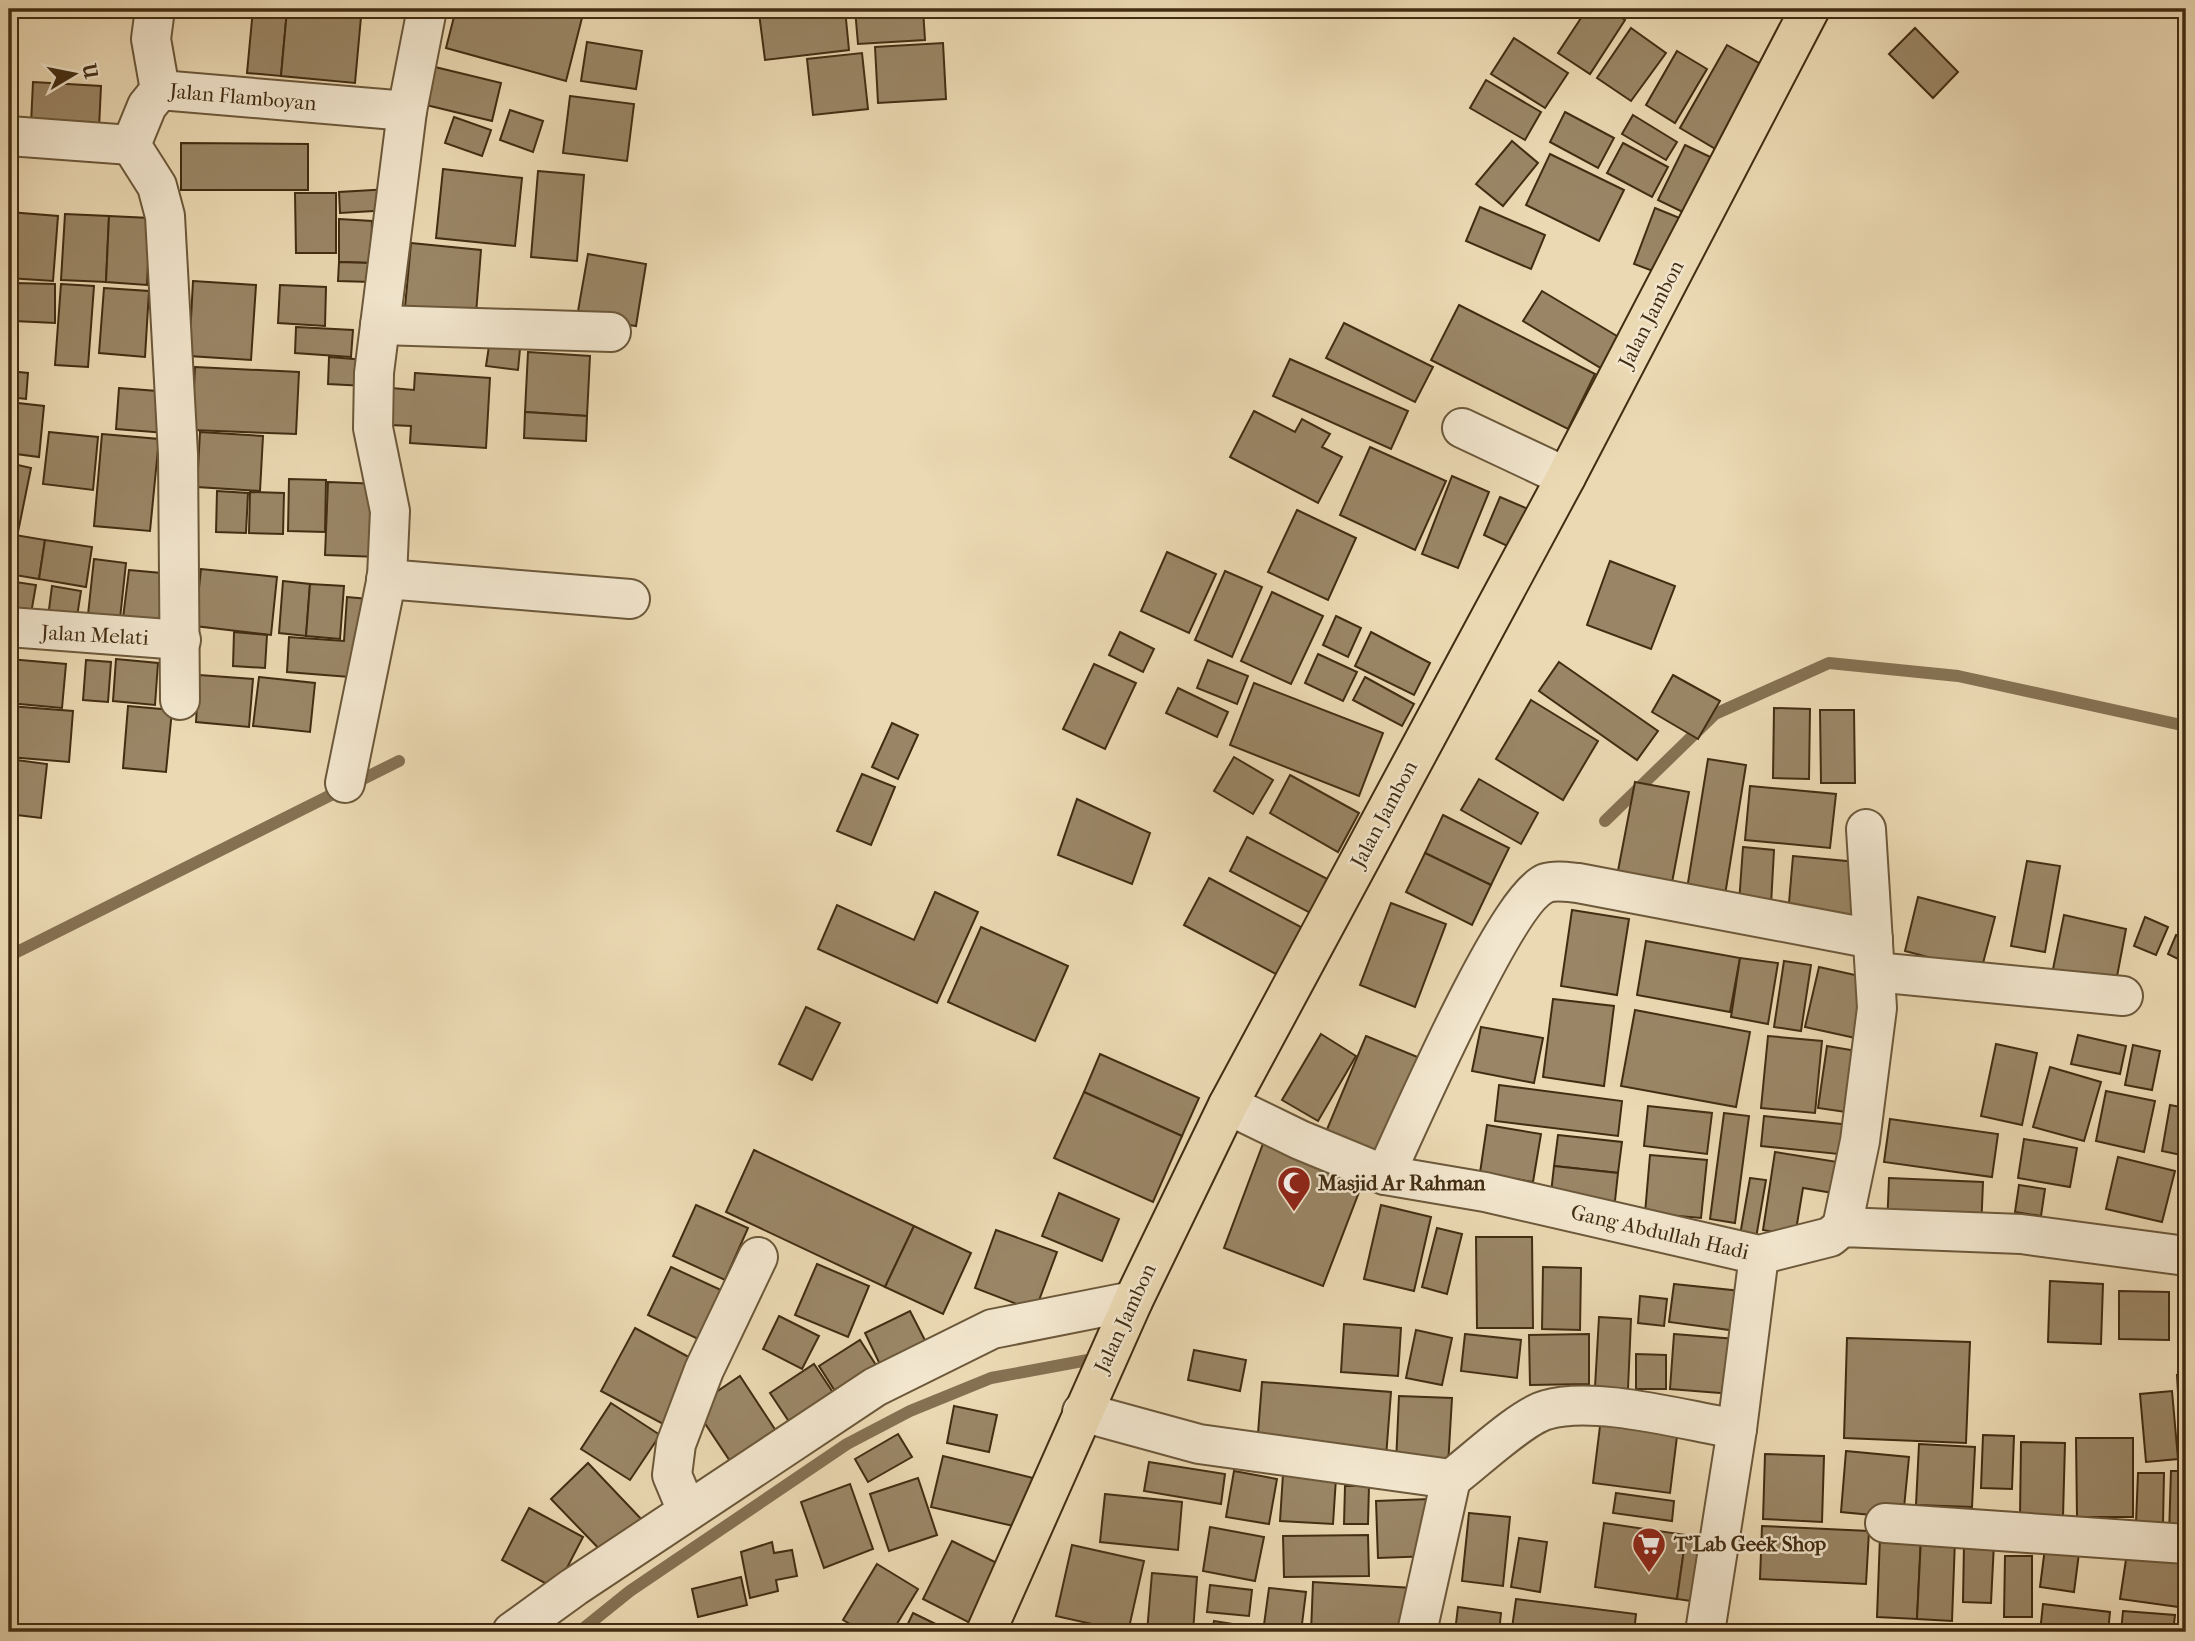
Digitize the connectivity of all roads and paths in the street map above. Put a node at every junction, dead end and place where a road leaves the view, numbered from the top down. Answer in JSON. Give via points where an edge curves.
{"nodes":[{"id":1,"x":155,"y":9,"type":"edge"},
{"id":2,"x":427,"y":9,"type":"edge"},
{"id":3,"x":1805,"y":11,"type":"edge"},
{"id":4,"x":160,"y":90,"type":"junction"},
{"id":5,"x":407,"y":111,"type":"junction"},
{"id":6,"x":9,"y":136,"type":"edge"},
{"id":7,"x":131,"y":145,"type":"junction"},
{"id":8,"x":380,"y":325,"type":"junction"},
{"id":9,"x":611,"y":332,"type":"dead end"},
{"id":10,"x":1462,"y":428,"type":"dead end"},
{"id":11,"x":1566,"y":477,"type":"junction"},
{"id":12,"x":387,"y":579,"type":"junction"},
{"id":13,"x":631,"y":599,"type":"dead end"},
{"id":14,"x":9,"y":628,"type":"edge"},
{"id":15,"x":181,"y":640,"type":"junction"},
{"id":16,"x":180,"y":700,"type":"dead end"},
{"id":17,"x":345,"y":783,"type":"dead end"},
{"id":18,"x":1866,"y":829,"type":"dead end"},
{"id":19,"x":1874,"y":955,"type":"junction"},
{"id":20,"x":2123,"y":996,"type":"dead end"},
{"id":21,"x":1228,"y":1105,"type":"junction"},
{"id":22,"x":1385,"y":1175,"type":"junction"},
{"id":23,"x":1842,"y":1227,"type":"junction"},
{"id":24,"x":1759,"y":1255,"type":"junction"},
{"id":25,"x":2186,"y":1256,"type":"edge"},
{"id":26,"x":758,"y":1257,"type":"dead end"},
{"id":27,"x":1133,"y":1301,"type":"junction"},
{"id":28,"x":1082,"y":1412,"type":"junction"},
{"id":29,"x":1737,"y":1429,"type":"junction"},
{"id":30,"x":1451,"y":1479,"type":"junction"},
{"id":31,"x":687,"y":1511,"type":"junction"},
{"id":32,"x":1885,"y":1523,"type":"dead end"},
{"id":33,"x":2186,"y":1544,"type":"edge"},
{"id":34,"x":512,"y":1632,"type":"edge"},
{"id":35,"x":986,"y":1632,"type":"edge"},
{"id":36,"x":1417,"y":1632,"type":"edge"},
{"id":37,"x":1705,"y":1632,"type":"edge"}],
"edges":[{"from":1,"to":4,"type":"street","via":[[151,39]]},
{"from":2,"to":5,"type":"street"},
{"from":3,"to":11,"type":"main road","name":"Jalan Jambon"},
{"from":4,"to":5,"type":"street","name":"Jalan Flamboyan"},
{"from":4,"to":7,"type":"street","name":"Jalan Flamboyan","via":[[147,106]]},
{"from":5,"to":8,"type":"street"},
{"from":6,"to":7,"type":"street"},
{"from":7,"to":15,"type":"street","via":[[157,186],[165,216],[178,454]]},
{"from":8,"to":9,"type":"street"},
{"from":8,"to":12,"type":"street","via":[[372,403],[390,511]]},
{"from":10,"to":11,"type":"street"},
{"from":11,"to":21,"type":"main road","name":"Jalan Jambon"},
{"from":12,"to":13,"type":"street"},
{"from":12,"to":17,"type":"street"},
{"from":14,"to":15,"type":"street","name":"Jalan Melati"},
{"from":15,"to":16,"type":"street"},
{"from":18,"to":19,"type":"street"},
{"from":19,"to":20,"type":"street"},
{"from":19,"to":22,"type":"street","via":[[1578,883],[1545,883],[1529,897],[1486,966]]},
{"from":19,"to":23,"type":"street","via":[[1874,1040]]},
{"from":21,"to":22,"type":"street","name":"Gang Abdullah Hadi"},
{"from":21,"to":27,"type":"main road","name":"Jalan Jambon"},
{"from":22,"to":24,"type":"street","name":"Gang Abdullah Hadi","via":[[1485,1192]]},
{"from":23,"to":24,"type":"street","name":"Gang Abdullah Hadi","via":[[1830,1237]]},
{"from":23,"to":25,"type":"street","name":"Gang Abdullah Hadi","via":[[2021,1234]]},
{"from":24,"to":29,"type":"street"},
{"from":26,"to":31,"type":"street","via":[[704,1370],[676,1444],[671,1475]]},
{"from":27,"to":28,"type":"main road","name":"Jalan Jambon"},
{"from":27,"to":31,"type":"street","via":[[992,1329],[875,1387]]},
{"from":28,"to":30,"type":"street","via":[[1199,1444]]},
{"from":28,"to":35,"type":"main road","name":"Jalan Jambon"},
{"from":29,"to":30,"type":"street","via":[[1608,1407],[1566,1406],[1529,1419]]},
{"from":29,"to":37,"type":"street"},
{"from":30,"to":36,"type":"street"},
{"from":31,"to":34,"type":"street"},
{"from":32,"to":33,"type":"street"}]}
